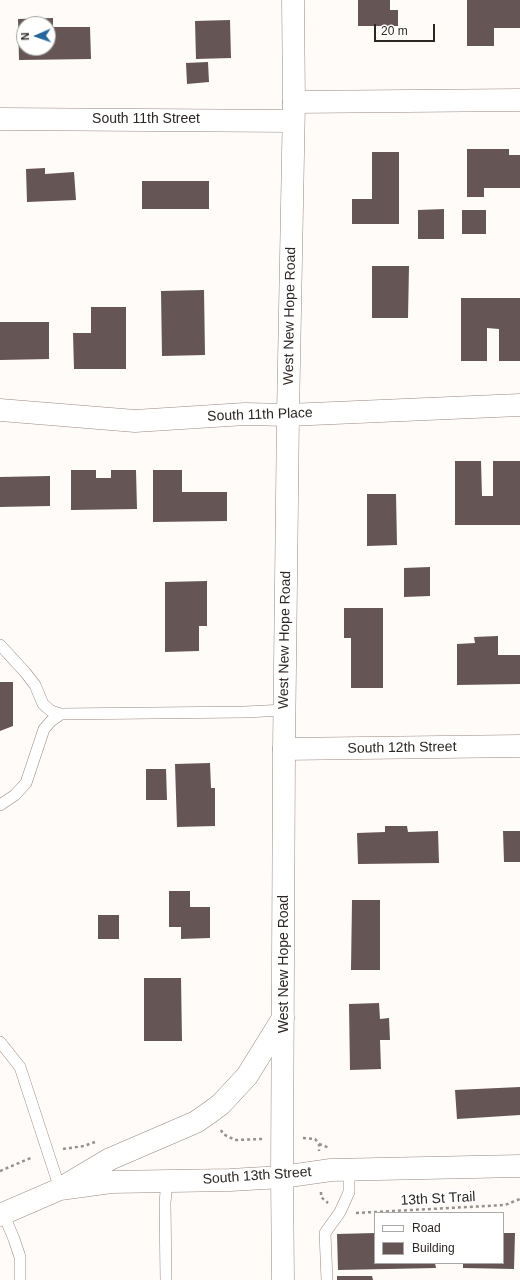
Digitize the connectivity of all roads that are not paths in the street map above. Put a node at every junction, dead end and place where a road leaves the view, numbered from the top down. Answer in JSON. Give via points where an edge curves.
{"nodes":[{"id":1,"x":294,"y":0,"type":"edge"},
{"id":2,"x":520,"y":100,"type":"edge"},
{"id":3,"x":293,"y":112,"type":"junction"},
{"id":4,"x":0,"y":119,"type":"edge"},
{"id":5,"x":520,"y":405,"type":"edge"},
{"id":6,"x":0,"y":410,"type":"edge"},
{"id":7,"x":288,"y":415,"type":"junction"},
{"id":8,"x":0,"y":645,"type":"edge"},
{"id":9,"x":285,"y":710,"type":"junction"},
{"id":10,"x":61,"y":714,"type":"junction"},
{"id":11,"x":520,"y":746,"type":"edge"},
{"id":12,"x":284,"y":749,"type":"junction"},
{"id":13,"x":0,"y":805,"type":"edge"},
{"id":14,"x":283,"y":1018,"type":"junction"},
{"id":15,"x":0,"y":1042,"type":"edge"},
{"id":16,"x":520,"y":1166,"type":"edge"},
{"id":17,"x":349,"y":1170,"type":"junction"},
{"id":18,"x":282,"y":1177,"type":"junction"},
{"id":19,"x":167,"y":1181,"type":"junction"},
{"id":20,"x":60,"y":1189,"type":"junction"},
{"id":21,"x":2,"y":1214,"type":"edge"},
{"id":22,"x":20,"y":1280,"type":"edge"},
{"id":23,"x":166,"y":1280,"type":"edge"},
{"id":24,"x":283,"y":1280,"type":"edge"},
{"id":25,"x":327,"y":1280,"type":"edge"}],
"edges":[{"from":1,"to":3,"type":"street","name":"West New Hope Road"},
{"from":2,"to":3,"type":"street","name":"South 11th Street"},
{"from":3,"to":4,"type":"street","name":"South 11th Street"},
{"from":3,"to":7,"type":"street","name":"West New Hope Road"},
{"from":5,"to":7,"type":"street","name":"South 11th Place"},
{"from":6,"to":7,"type":"street","name":"South 11th Place","via":[[136,421],[245,414]]},
{"from":7,"to":9,"type":"street","name":"West New Hope Road"},
{"from":8,"to":10,"type":"lane","via":[[35,685],[43,704],[51,711]]},
{"from":9,"to":10,"type":"lane"},
{"from":9,"to":12,"type":"street","name":"West New Hope Road"},
{"from":10,"to":13,"type":"lane","via":[[44,729],[26,783],[15,795]]},
{"from":11,"to":12,"type":"street","name":"South 12th Street"},
{"from":12,"to":14,"type":"street","name":"West New Hope Road"},
{"from":14,"to":18,"type":"street","name":"West New Hope Road"},
{"from":14,"to":20,"type":"street","via":[[247,1076],[221,1104],[196,1122],[110,1159]]},
{"from":15,"to":20,"type":"lane","via":[[20,1067]]},
{"from":16,"to":17,"type":"street","name":"South 13th Street"},
{"from":17,"to":18,"type":"street","name":"South 13th Street"},
{"from":17,"to":25,"type":"lane","via":[[349,1192],[340,1212],[325,1233]]},
{"from":18,"to":19,"type":"street","name":"South 13th Street"},
{"from":18,"to":24,"type":"street","name":"West New Hope Road"},
{"from":19,"to":20,"type":"street","name":"South 13th Street","via":[[111,1182]]},
{"from":19,"to":23,"type":"lane"},
{"from":20,"to":21,"type":"street","name":"South 13th Street"},
{"from":21,"to":22,"type":"lane","via":[[20,1257]]}]}
